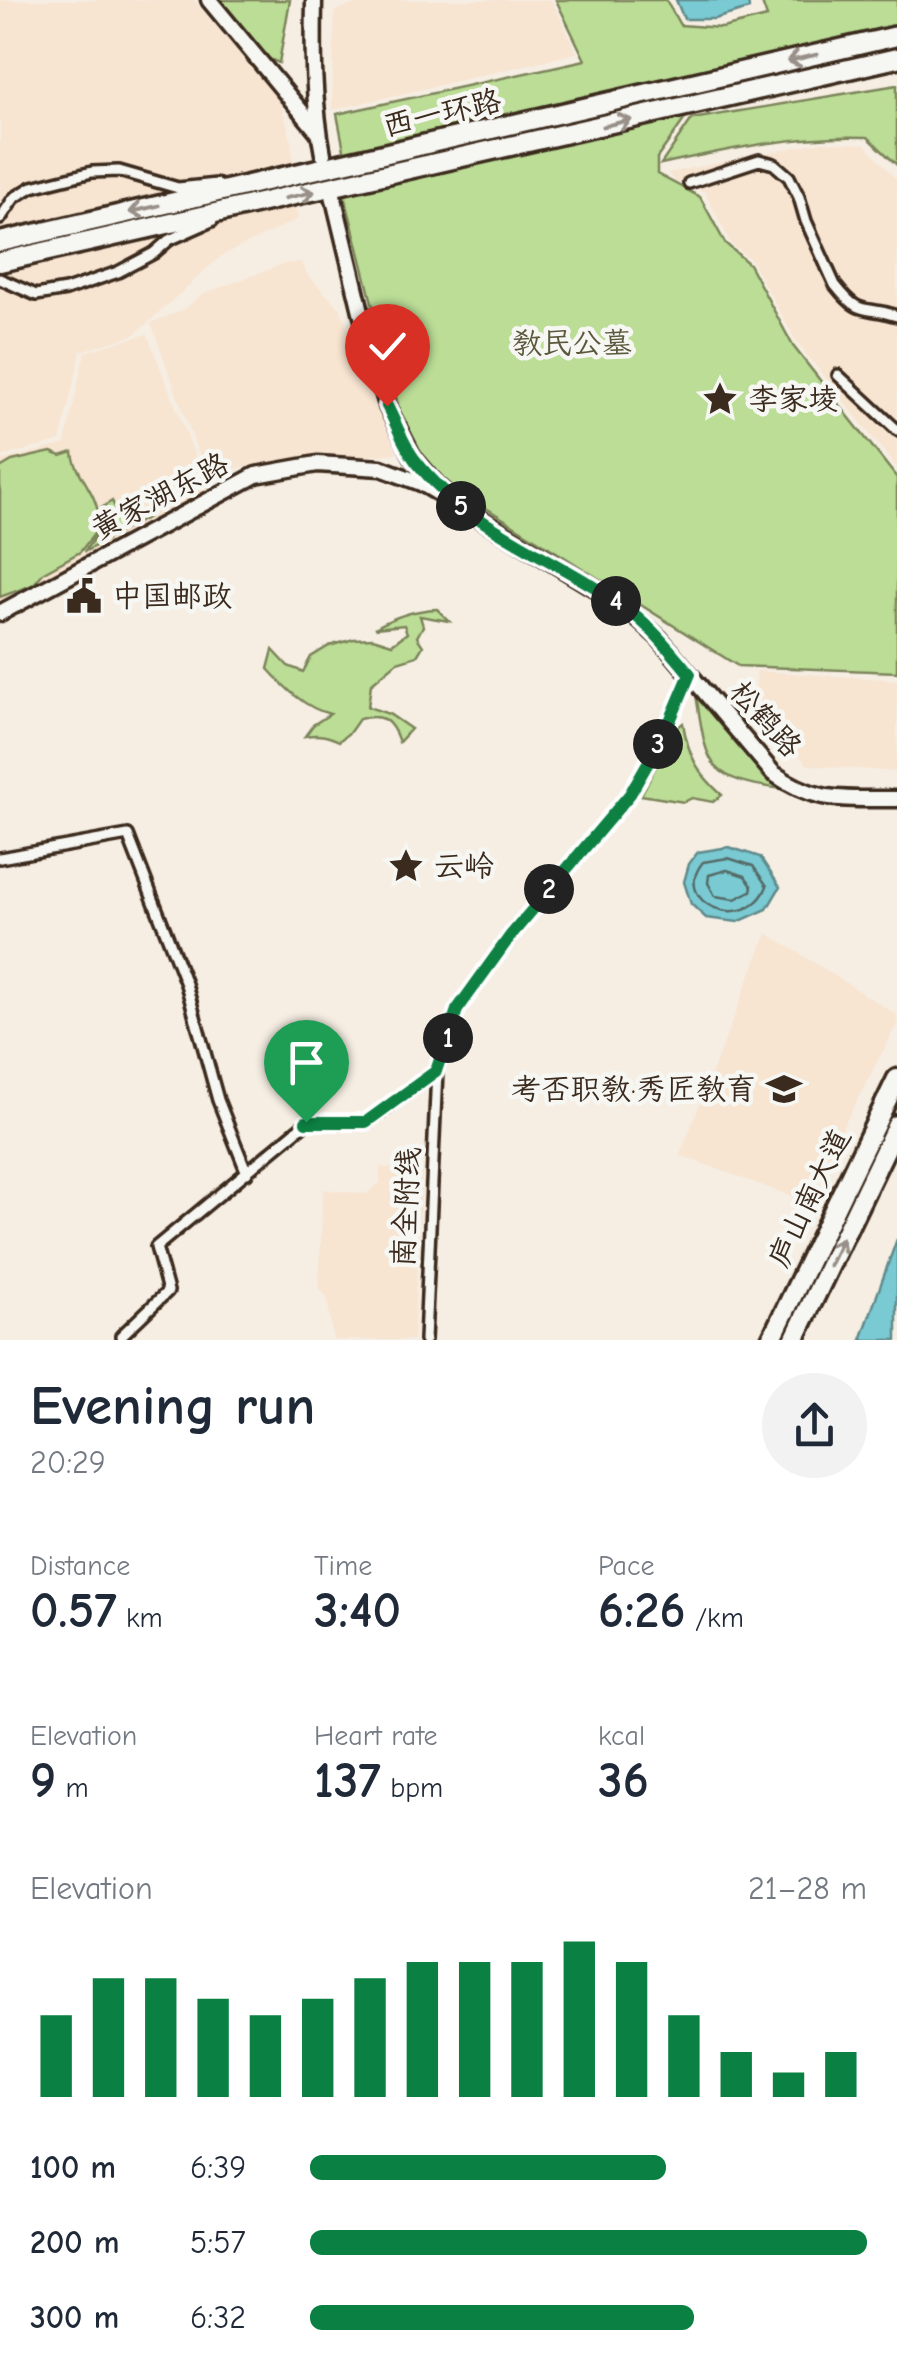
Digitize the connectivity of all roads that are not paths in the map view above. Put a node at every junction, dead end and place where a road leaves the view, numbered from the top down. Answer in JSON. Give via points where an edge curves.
{"nodes":[{"id":1,"x":208,"y":0,"type":"edge"},
{"id":2,"x":314,"y":0,"type":"edge"},
{"id":3,"x":897,"y":36,"type":"edge"},
{"id":4,"x":897,"y":58,"type":"edge"},
{"id":5,"x":319,"y":133,"type":"junction"},
{"id":6,"x":323,"y":154,"type":"dead end"},
{"id":7,"x":280,"y":178,"type":"junction"},
{"id":8,"x":689,"y":183,"type":"dead end"},
{"id":9,"x":333,"y":195,"type":"dead end"},
{"id":10,"x":252,"y":206,"type":"junction"},
{"id":11,"x":0,"y":219,"type":"edge"},
{"id":12,"x":0,"y":242,"type":"edge"},
{"id":13,"x":0,"y":262,"type":"edge"},
{"id":14,"x":0,"y":278,"type":"edge"},
{"id":15,"x":897,"y":316,"type":"edge"},
{"id":16,"x":838,"y":375,"type":"dead end"},
{"id":17,"x":897,"y":430,"type":"edge"},
{"id":18,"x":466,"y":510,"type":"junction"},
{"id":19,"x":0,"y":613,"type":"edge"},
{"id":20,"x":690,"y":674,"type":"junction"},
{"id":21,"x":897,"y":799,"type":"edge"},
{"id":22,"x":0,"y":858,"type":"edge"},
{"id":23,"x":436,"y":1071,"type":"junction"},
{"id":24,"x":897,"y":1079,"type":"edge"},
{"id":25,"x":897,"y":1125,"type":"edge"},
{"id":26,"x":248,"y":1173,"type":"junction"},
{"id":27,"x":122,"y":1340,"type":"edge"},
{"id":28,"x":424,"y":1340,"type":"edge"},
{"id":29,"x":771,"y":1340,"type":"edge"},
{"id":30,"x":794,"y":1340,"type":"edge"}],
"edges":[{"from":1,"to":5,"type":"main road"},
{"from":2,"to":5,"type":"main road"},
{"from":3,"to":7,"type":"highway","name":"西一环路","one_way":true},
{"from":10,"to":4,"type":"highway","name":"西一环路","one_way":true},
{"from":5,"to":6,"type":"main road"},
{"from":7,"to":11,"type":"street","via":[[178,188],[119,171],[92,172],[32,187]]},
{"from":7,"to":12,"type":"highway","name":"西一环路","one_way":true},
{"from":8,"to":15,"type":"street","via":[[759,160],[774,164],[789,178],[845,298],[855,308]]},
{"from":9,"to":18,"type":"main road","name":"松鹤路","via":[[387,406],[412,457]]},
{"from":10,"to":13,"type":"highway","name":"西一环路"},
{"from":10,"to":14,"type":"street","via":[[66,290],[36,295]]},
{"from":16,"to":17,"type":"street"},
{"from":18,"to":19,"type":"main road","name":"黄家湖东路","via":[[381,468],[317,464],[256,475]]},
{"from":18,"to":20,"type":"main road","name":"松鹤路","via":[[622,604]]},
{"from":20,"to":21,"type":"main road","name":"松鹤路","via":[[773,774],[794,788],[820,798]]},
{"from":20,"to":23,"type":"street","name":"南全附线","via":[[630,794],[457,1010]]},
{"from":22,"to":26,"type":"street","via":[[128,835]]},
{"from":23,"to":26,"type":"street","via":[[366,1122],[306,1122]]},
{"from":23,"to":28,"type":"street","name":"南全附线"},
{"from":24,"to":29,"type":"highway","name":"庐山南大道"},
{"from":30,"to":25,"type":"highway","name":"庐山南大道","one_way":true},
{"from":26,"to":27,"type":"street","via":[[156,1247],[168,1291]]}]}
